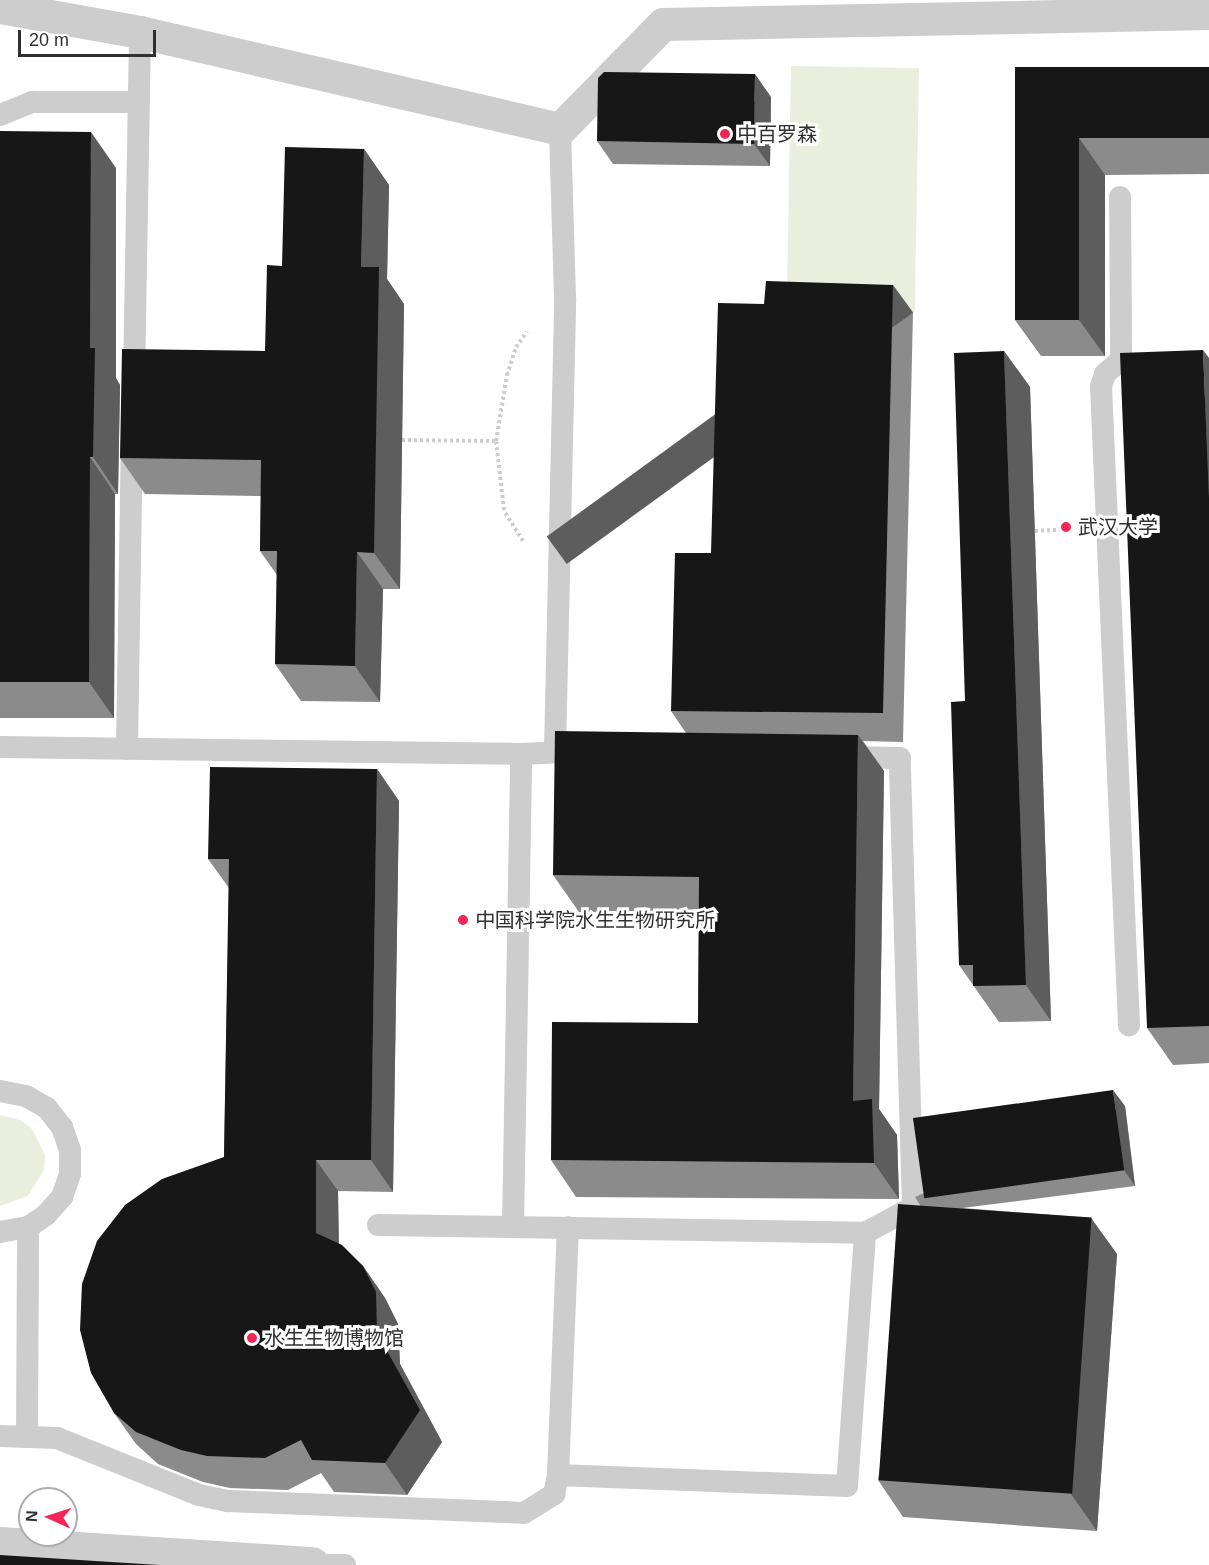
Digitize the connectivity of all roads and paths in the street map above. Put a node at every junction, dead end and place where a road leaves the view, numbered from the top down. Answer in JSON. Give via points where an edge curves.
{"nodes":[{"id":1,"x":0,"y":7,"type":"edge"},
{"id":2,"x":662,"y":12,"type":"edge"},
{"id":3,"x":1209,"y":13,"type":"edge"},
{"id":4,"x":140,"y":32,"type":"junction"},
{"id":5,"x":138,"y":102,"type":"junction"},
{"id":6,"x":0,"y":115,"type":"edge"},
{"id":7,"x":560,"y":129,"type":"junction"},
{"id":8,"x":1120,"y":197,"type":"dead end"},
{"id":9,"x":565,"y":298,"type":"junction"},
{"id":10,"x":133,"y":402,"type":"edge"},
{"id":11,"x":133,"y":426,"type":"edge"},
{"id":12,"x":402,"y":440,"type":"dead end"},
{"id":13,"x":496,"y":441,"type":"junction"},
{"id":14,"x":557,"y":571,"type":"junction"},
{"id":15,"x":0,"y":747,"type":"edge"},
{"id":16,"x":127,"y":749,"type":"junction"},
{"id":17,"x":555,"y":750,"type":"junction"},
{"id":18,"x":614,"y":752,"type":"edge"},
{"id":19,"x":521,"y":754,"type":"junction"},
{"id":20,"x":816,"y":756,"type":"edge"},
{"id":21,"x":1129,"y":1024,"type":"dead end"},
{"id":22,"x":0,"y":1091,"type":"edge"},
{"id":23,"x":378,"y":1226,"type":"dead end"},
{"id":24,"x":28,"y":1227,"type":"junction"},
{"id":25,"x":513,"y":1227,"type":"junction"},
{"id":26,"x":568,"y":1227,"type":"junction"},
{"id":27,"x":0,"y":1232,"type":"edge"},
{"id":28,"x":865,"y":1233,"type":"junction"},
{"id":29,"x":0,"y":1436,"type":"edge"},
{"id":30,"x":27,"y":1437,"type":"junction"},
{"id":31,"x":558,"y":1474,"type":"junction"},
{"id":32,"x":0,"y":1543,"type":"edge"},
{"id":33,"x":312,"y":1564,"type":"edge"},
{"id":34,"x":345,"y":1565,"type":"edge"}],
"edges":[{"from":1,"to":4,"type":"street"},
{"from":2,"to":3,"type":"street","via":[[976,17]]},
{"from":2,"to":7,"type":"street"},
{"from":4,"to":5,"type":"lane"},
{"from":4,"to":7,"type":"street"},
{"from":5,"to":6,"type":"lane","via":[[32,102]]},
{"from":5,"to":10,"type":"lane"},
{"from":7,"to":9,"type":"lane"},
{"from":8,"to":21,"type":"lane","via":[[1132,359],[1105,374],[1101,386]]},
{"from":9,"to":13,"type":"path","via":[[534,322],[516,347]]},
{"from":9,"to":14,"type":"lane"},
{"from":11,"to":16,"type":"lane"},
{"from":12,"to":13,"type":"path"},
{"from":13,"to":14,"type":"path","via":[[504,510],[516,533],[536,557]]},
{"from":14,"to":17,"type":"lane"},
{"from":15,"to":16,"type":"lane"},
{"from":16,"to":19,"type":"lane"},
{"from":17,"to":18,"type":"lane"},
{"from":17,"to":19,"type":"lane"},
{"from":19,"to":25,"type":"lane"},
{"from":20,"to":28,"type":"lane","via":[[900,758],[913,1207]]},
{"from":22,"to":24,"type":"lane","via":[[26,1096],[47,1108],[62,1127],[70,1150],[70,1174],[62,1197]]},
{"from":23,"to":25,"type":"lane"},
{"from":24,"to":27,"type":"lane"},
{"from":24,"to":30,"type":"lane"},
{"from":25,"to":26,"type":"lane"},
{"from":26,"to":28,"type":"lane"},
{"from":26,"to":31,"type":"lane"},
{"from":28,"to":31,"type":"lane","via":[[847,1486]]},
{"from":29,"to":30,"type":"lane"},
{"from":30,"to":31,"type":"lane","via":[[57,1438],[199,1495],[228,1501],[524,1513],[554,1494]]},
{"from":32,"to":33,"type":"street"},
{"from":33,"to":34,"type":"lane"}]}
